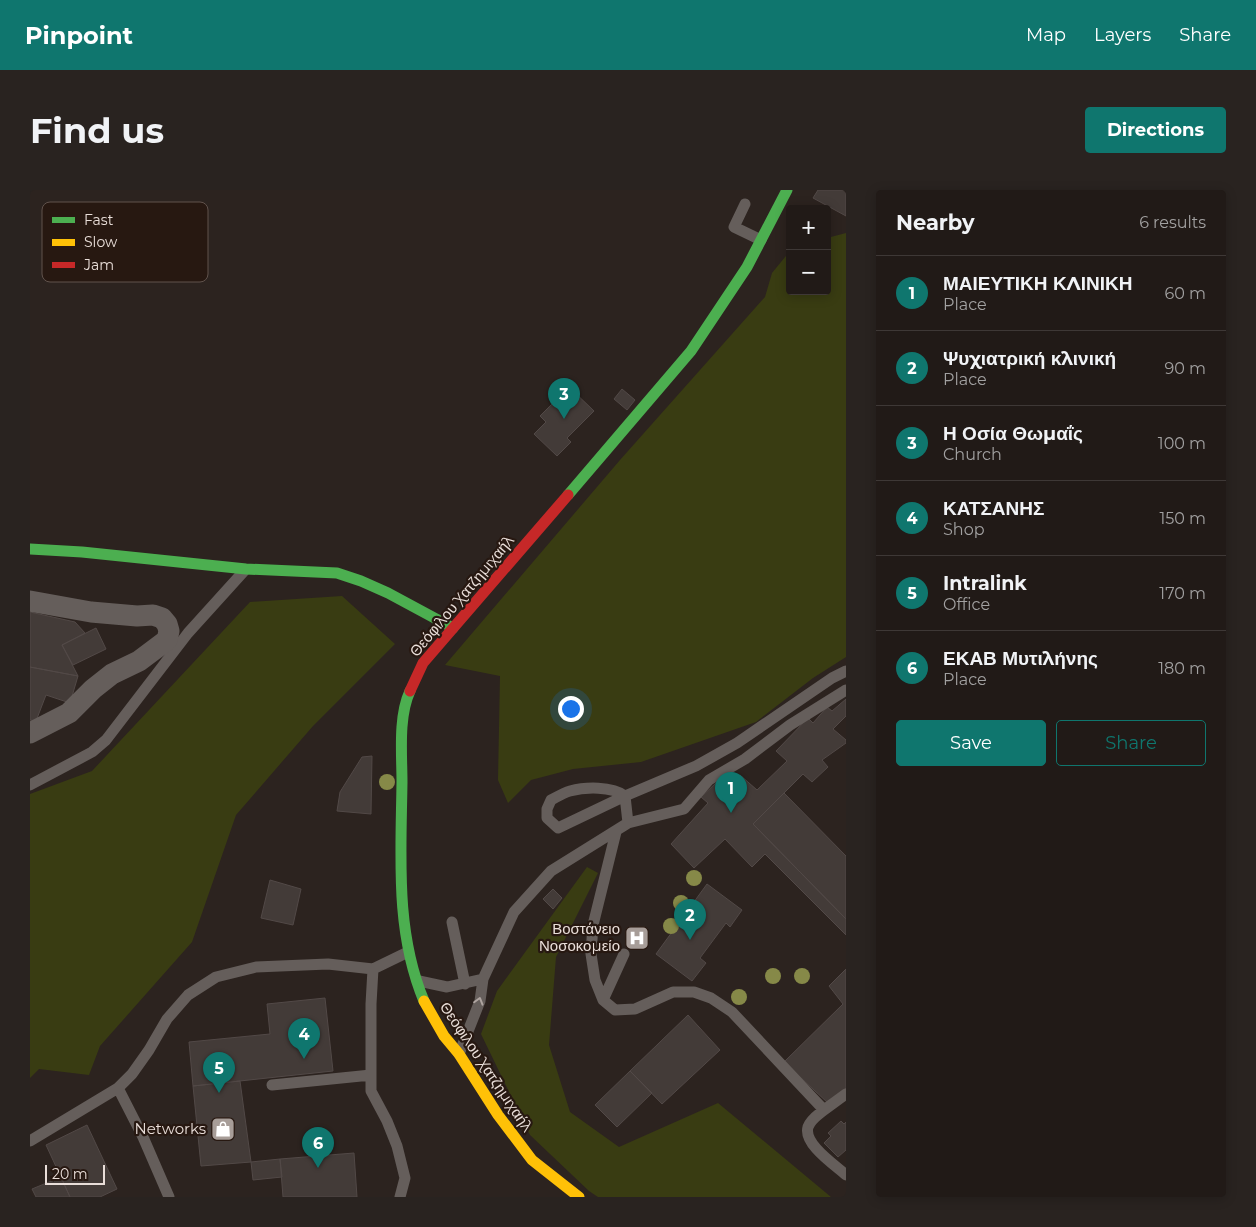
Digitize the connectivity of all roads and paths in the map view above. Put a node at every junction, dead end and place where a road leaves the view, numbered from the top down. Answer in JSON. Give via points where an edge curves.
{"nodes":[{"id":1,"x":787,"y":190,"type":"edge"},
{"id":2,"x":745,"y":204,"type":"dead end"},
{"id":3,"x":761,"y":240,"type":"junction"},
{"id":4,"x":31,"y":550,"type":"edge"},
{"id":5,"x":246,"y":569,"type":"junction"},
{"id":6,"x":30,"y":601,"type":"edge"},
{"id":7,"x":453,"y":628,"type":"junction"},
{"id":8,"x":846,"y":671,"type":"edge"},
{"id":9,"x":846,"y":690,"type":"edge"},
{"id":10,"x":30,"y":733,"type":"edge"},
{"id":11,"x":30,"y":785,"type":"edge"},
{"id":12,"x":625,"y":796,"type":"junction"},
{"id":13,"x":628,"y":823,"type":"junction"},
{"id":14,"x":616,"y":832,"type":"junction"},
{"id":15,"x":452,"y":922,"type":"dead end"},
{"id":16,"x":408,"y":952,"type":"junction"},
{"id":17,"x":624,"y":954,"type":"dead end"},
{"id":18,"x":373,"y":969,"type":"junction"},
{"id":19,"x":483,"y":979,"type":"junction"},
{"id":20,"x":418,"y":981,"type":"junction"},
{"id":21,"x":465,"y":984,"type":"junction"},
{"id":22,"x":603,"y":1000,"type":"junction"},
{"id":23,"x":459,"y":1054,"type":"junction"},
{"id":24,"x":371,"y":1075,"type":"junction"},
{"id":25,"x":272,"y":1085,"type":"dead end"},
{"id":26,"x":118,"y":1088,"type":"junction"},
{"id":27,"x":846,"y":1094,"type":"edge"},
{"id":28,"x":824,"y":1110,"type":"junction"},
{"id":29,"x":30,"y":1141,"type":"edge"},
{"id":30,"x":846,"y":1175,"type":"edge"},
{"id":31,"x":169,"y":1197,"type":"edge"},
{"id":32,"x":400,"y":1197,"type":"edge"},
{"id":33,"x":579,"y":1197,"type":"edge"}],
"edges":[{"from":1,"to":3,"type":"street","name":"Θεόφιλου Χατζημιχαήλ"},
{"from":2,"to":3,"type":"lane","via":[[734,227]]},
{"from":3,"to":7,"type":"street","name":"Θεόφιλου Χατζημιχαήλ","via":[[747,267],[691,351]]},
{"from":4,"to":5,"type":"street"},
{"from":5,"to":7,"type":"street","via":[[337,573],[361,580]]},
{"from":5,"to":11,"type":"lane","via":[[188,633],[106,740],[92,752]]},
{"from":6,"to":10,"type":"street","via":[[91,612],[153,615],[168,624],[169,631],[167,640],[138,661],[112,674],[69,713]]},
{"from":7,"to":16,"type":"street","name":"Θεόφιλου Χατζημιχαήλ","via":[[423,663],[408,695],[402,725],[401,892]]},
{"from":8,"to":12,"type":"lane","via":[[737,743],[672,777]]},
{"from":9,"to":13,"type":"lane","via":[[709,780],[684,809]]},
{"from":12,"to":12,"type":"lane","via":[[558,828],[547,818],[551,800],[570,791],[601,788],[618,790]]},
{"from":12,"to":13,"type":"lane"},
{"from":13,"to":14,"type":"lane"},
{"from":14,"to":19,"type":"lane","via":[[551,871],[514,912]]},
{"from":14,"to":22,"type":"lane","via":[[593,925],[591,954]]},
{"from":15,"to":21,"type":"lane"},
{"from":16,"to":18,"type":"lane"},
{"from":16,"to":20,"type":"street","name":"Θεόφιλου Χατζημιχαήλ"},
{"from":17,"to":22,"type":"lane"},
{"from":18,"to":24,"type":"lane"},
{"from":18,"to":26,"type":"lane","via":[[328,964],[256,967],[216,977],[188,995],[167,1018],[149,1050]]},
{"from":19,"to":21,"type":"lane"},
{"from":23,"to":19,"type":"lane","one_way":true,"via":[[480,1001]]},
{"from":20,"to":21,"type":"lane","via":[[441,987]]},
{"from":20,"to":23,"type":"street","name":"Θεόφιλου Χατζημιχαήλ","via":[[423,1000]]},
{"from":22,"to":28,"type":"lane","via":[[615,1010],[635,1009],[673,992],[694,992],[711,998],[732,1012]]},
{"from":23,"to":33,"type":"street","name":"Θεόφιλου Χατζημιχαήλ","via":[[498,1116],[532,1160]]},
{"from":24,"to":25,"type":"lane"},
{"from":24,"to":32,"type":"lane","via":[[371,1091],[397,1146],[405,1178]]},
{"from":26,"to":29,"type":"lane"},
{"from":26,"to":31,"type":"lane"},
{"from":27,"to":28,"type":"lane"},
{"from":28,"to":30,"type":"lane","via":[[813,1118],[807,1134],[811,1144]]}]}
